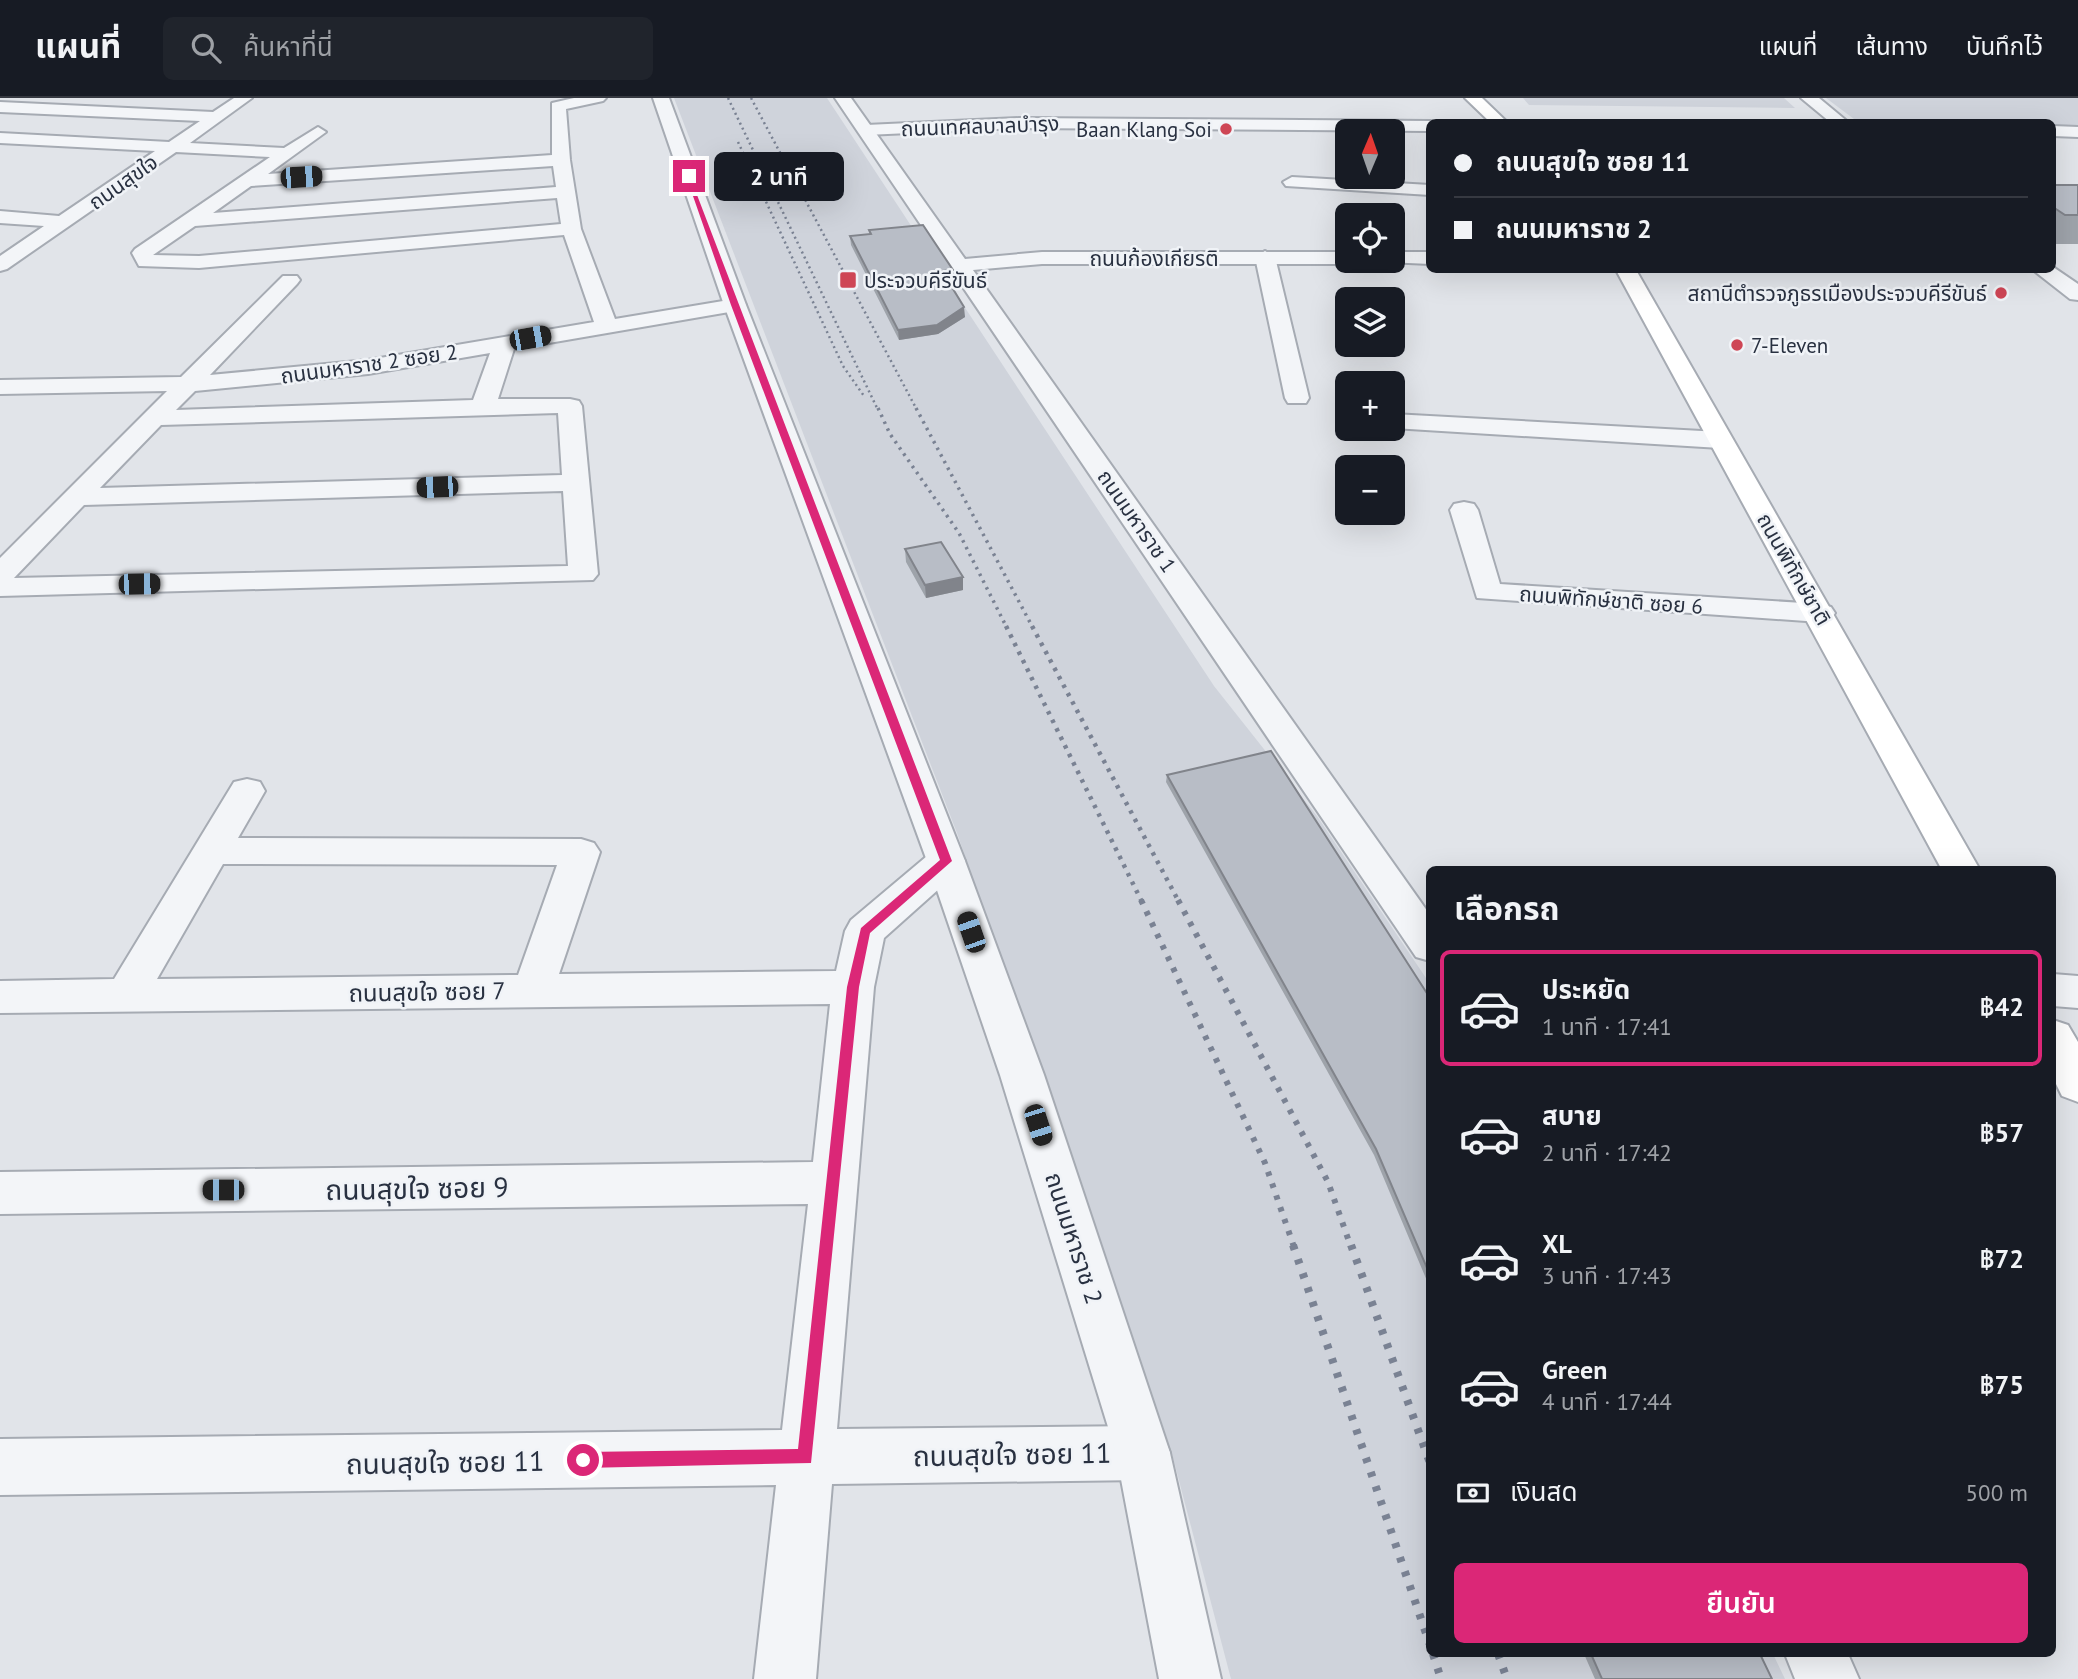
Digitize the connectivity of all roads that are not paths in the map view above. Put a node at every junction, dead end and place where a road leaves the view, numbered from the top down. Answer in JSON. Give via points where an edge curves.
{"nodes":[{"id":1,"x":244,"y":98,"type":"edge"},
{"id":2,"x":598,"y":98,"type":"edge"},
{"id":3,"x":661,"y":98,"type":"edge"},
{"id":4,"x":843,"y":98,"type":"edge"},
{"id":5,"x":1473,"y":98,"type":"edge"},
{"id":6,"x":1809,"y":98,"type":"edge"},
{"id":7,"x":1087,"y":102,"type":"dead end"},
{"id":8,"x":0,"y":107,"type":"edge"},
{"id":9,"x":217,"y":117,"type":"junction"},
{"id":10,"x":1496,"y":119,"type":"edge"},
{"id":11,"x":1836,"y":119,"type":"edge"},
{"id":12,"x":1089,"y":123,"type":"junction"},
{"id":13,"x":1426,"y":126,"type":"edge"},
{"id":14,"x":866,"y":131,"type":"junction"},
{"id":15,"x":2056,"y":131,"type":"edge"},
{"id":16,"x":318,"y":132,"type":"dead end"},
{"id":17,"x":2078,"y":132,"type":"edge"},
{"id":18,"x":0,"y":138,"type":"edge"},
{"id":19,"x":173,"y":147,"type":"junction"},
{"id":20,"x":289,"y":153,"type":"junction"},
{"id":21,"x":561,"y":160,"type":"junction"},
{"id":22,"x":249,"y":181,"type":"junction"},
{"id":23,"x":1292,"y":182,"type":"dead end"},
{"id":24,"x":1426,"y":190,"type":"edge"},
{"id":25,"x":565,"y":192,"type":"junction"},
{"id":26,"x":0,"y":218,"type":"edge"},
{"id":27,"x":192,"y":220,"type":"junction"},
{"id":28,"x":64,"y":222,"type":"junction"},
{"id":29,"x":571,"y":229,"type":"junction"},
{"id":30,"x":1265,"y":257,"type":"junction"},
{"id":31,"x":1335,"y":257,"type":"edge"},
{"id":32,"x":1405,"y":258,"type":"edge"},
{"id":33,"x":1426,"y":258,"type":"edge"},
{"id":34,"x":0,"y":265,"type":"edge"},
{"id":35,"x":961,"y":265,"type":"junction"},
{"id":36,"x":1628,"y":273,"type":"edge"},
{"id":37,"x":2047,"y":273,"type":"edge"},
{"id":38,"x":290,"y":280,"type":"dead end"},
{"id":39,"x":2078,"y":294,"type":"edge"},
{"id":40,"x":735,"y":305,"type":"junction"},
{"id":41,"x":606,"y":325,"type":"junction"},
{"id":42,"x":505,"y":343,"type":"junction"},
{"id":43,"x":186,"y":384,"type":"junction"},
{"id":44,"x":0,"y":387,"type":"edge"},
{"id":45,"x":28,"y":387,"type":"junction"},
{"id":46,"x":1297,"y":398,"type":"dead end"},
{"id":47,"x":483,"y":407,"type":"junction"},
{"id":48,"x":0,"y":412,"type":"edge"},
{"id":49,"x":153,"y":418,"type":"junction"},
{"id":50,"x":1405,"y":422,"type":"edge"},
{"id":51,"x":1720,"y":440,"type":"junction"},
{"id":52,"x":577,"y":483,"type":"junction"},
{"id":53,"x":75,"y":498,"type":"junction"},
{"id":54,"x":1464,"y":510,"type":"dead end"},
{"id":55,"x":0,"y":575,"type":"edge"},
{"id":56,"x":0,"y":587,"type":"edge"},
{"id":57,"x":1820,"y":613,"type":"junction"},
{"id":58,"x":247,"y":791,"type":"dead end"},
{"id":59,"x":212,"y":851,"type":"junction"},
{"id":60,"x":946,"y":861,"type":"junction"},
{"id":61,"x":1959,"y":866,"type":"edge"},
{"id":62,"x":1426,"y":940,"type":"edge"},
{"id":63,"x":853,"y":987,"type":"junction"},
{"id":64,"x":533,"y":990,"type":"junction"},
{"id":65,"x":2056,"y":990,"type":"edge"},
{"id":66,"x":2078,"y":992,"type":"edge"},
{"id":67,"x":126,"y":996,"type":"junction"},
{"id":68,"x":0,"y":997,"type":"edge"},
{"id":69,"x":834,"y":1183,"type":"junction"},
{"id":70,"x":0,"y":1193,"type":"edge"},
{"id":71,"x":1143,"y":1453,"type":"junction"},
{"id":72,"x":805,"y":1457,"type":"junction"},
{"id":73,"x":0,"y":1467,"type":"edge"},
{"id":74,"x":1817,"y":1657,"type":"edge"},
{"id":75,"x":785,"y":1679,"type":"edge"},
{"id":76,"x":1190,"y":1679,"type":"edge"},
{"id":77,"x":1828,"y":1679,"type":"edge"}],
"edges":[{"from":1,"to":9,"type":"street","name":"ถนนสุขใจ"},
{"from":2,"to":21,"type":"street","via":[[558,106]]},
{"from":3,"to":40,"type":"street","name":"ถนนมหาราช 2"},
{"from":4,"to":14,"type":"street","name":"ถนนมหาราช 1"},
{"from":5,"to":10,"type":"main road"},
{"from":6,"to":11,"type":"street"},
{"from":7,"to":12,"type":"street"},
{"from":8,"to":9,"type":"street"},
{"from":9,"to":19,"type":"street","name":"ถนนสุขใจ"},
{"from":12,"to":13,"type":"street","name":"ถนนเทศลบาลบำรุง"},
{"from":12,"to":14,"type":"street","name":"ถนนเทศลบาลบำรุง"},
{"from":14,"to":35,"type":"street","name":"ถนนมหาราช 1"},
{"from":15,"to":17,"type":"street"},
{"from":16,"to":20,"type":"street"},
{"from":18,"to":19,"type":"street"},
{"from":19,"to":20,"type":"street"},
{"from":19,"to":28,"type":"street","name":"ถนนสุขใจ"},
{"from":20,"to":22,"type":"street"},
{"from":21,"to":22,"type":"street"},
{"from":21,"to":25,"type":"street"},
{"from":22,"to":27,"type":"street"},
{"from":23,"to":24,"type":"street"},
{"from":25,"to":27,"type":"street"},
{"from":25,"to":29,"type":"street"},
{"from":26,"to":28,"type":"street"},
{"from":27,"to":29,"type":"street","via":[[142,253],[146,261],[199,262]]},
{"from":28,"to":34,"type":"street","name":"ถนนสุขใจ"},
{"from":29,"to":41,"type":"street"},
{"from":30,"to":31,"type":"street","name":"ถนนก้องเกียรติ"},
{"from":30,"to":35,"type":"street","name":"ถนนก้องเกียรติ","via":[[1042,258]]},
{"from":30,"to":46,"type":"street"},
{"from":32,"to":33,"type":"street"},
{"from":35,"to":62,"type":"street","name":"ถนนมหาราช 1"},
{"from":36,"to":51,"type":"main road","name":"ถนนพิทักษ์ชาติ"},
{"from":37,"to":39,"type":"street"},
{"from":38,"to":43,"type":"street"},
{"from":40,"to":41,"type":"street","name":"ถนนมหาราช 2 ซอย 2"},
{"from":40,"to":60,"type":"street","name":"ถนนมหาราช 2"},
{"from":41,"to":42,"type":"street","name":"ถนนมหาราช 2 ซอย 2"},
{"from":42,"to":43,"type":"street","name":"ถนนมหาราช 2 ซอย 2","via":[[368,367]]},
{"from":42,"to":47,"type":"street"},
{"from":43,"to":45,"type":"street","name":"ถนนมหาราช 2 ซอย 2"},
{"from":43,"to":49,"type":"street"},
{"from":44,"to":45,"type":"street","name":"ถนนมหาราช 2 ซอย 2"},
{"from":45,"to":48,"type":"street"},
{"from":47,"to":49,"type":"street"},
{"from":47,"to":52,"type":"street","via":[[570,407]]},
{"from":49,"to":53,"type":"street"},
{"from":50,"to":51,"type":"street"},
{"from":51,"to":57,"type":"main road","name":"ถนนพิทักษ์ชาติ"},
{"from":52,"to":53,"type":"street"},
{"from":52,"to":56,"type":"street","via":[[583,574]]},
{"from":53,"to":55,"type":"street"},
{"from":54,"to":57,"type":"street","name":"ถนนพิทักษ์ชาติ ซอย 6","via":[[1488,592]]},
{"from":57,"to":61,"type":"main road","name":"ถนนพิทักษ์ชาติ"},
{"from":58,"to":59,"type":"street"},
{"from":59,"to":64,"type":"street","via":[[581,852]]},
{"from":59,"to":67,"type":"street"},
{"from":60,"to":63,"type":"street","via":[[865,931]]},
{"from":60,"to":71,"type":"street","name":"ถนนมหาราช 2","via":[[1021,1075]]},
{"from":63,"to":64,"type":"street","name":"ถนนสุขใจ ซอย 7"},
{"from":63,"to":69,"type":"street"},
{"from":64,"to":67,"type":"street","name":"ถนนสุขใจ ซอย 7"},
{"from":65,"to":66,"type":"street"},
{"from":67,"to":68,"type":"street","name":"ถนนสุขใจ ซอย 7"},
{"from":69,"to":70,"type":"street","name":"ถนนสุขใจ ซอย 9"},
{"from":69,"to":72,"type":"street"},
{"from":71,"to":72,"type":"street","name":"ถนนสุขใจ ซอย 11"},
{"from":71,"to":76,"type":"street","name":"ถนนมหาราช 2"},
{"from":72,"to":73,"type":"street","name":"ถนนสุขใจ ซอย 11"},
{"from":72,"to":75,"type":"street"},
{"from":74,"to":77,"type":"street"}]}
